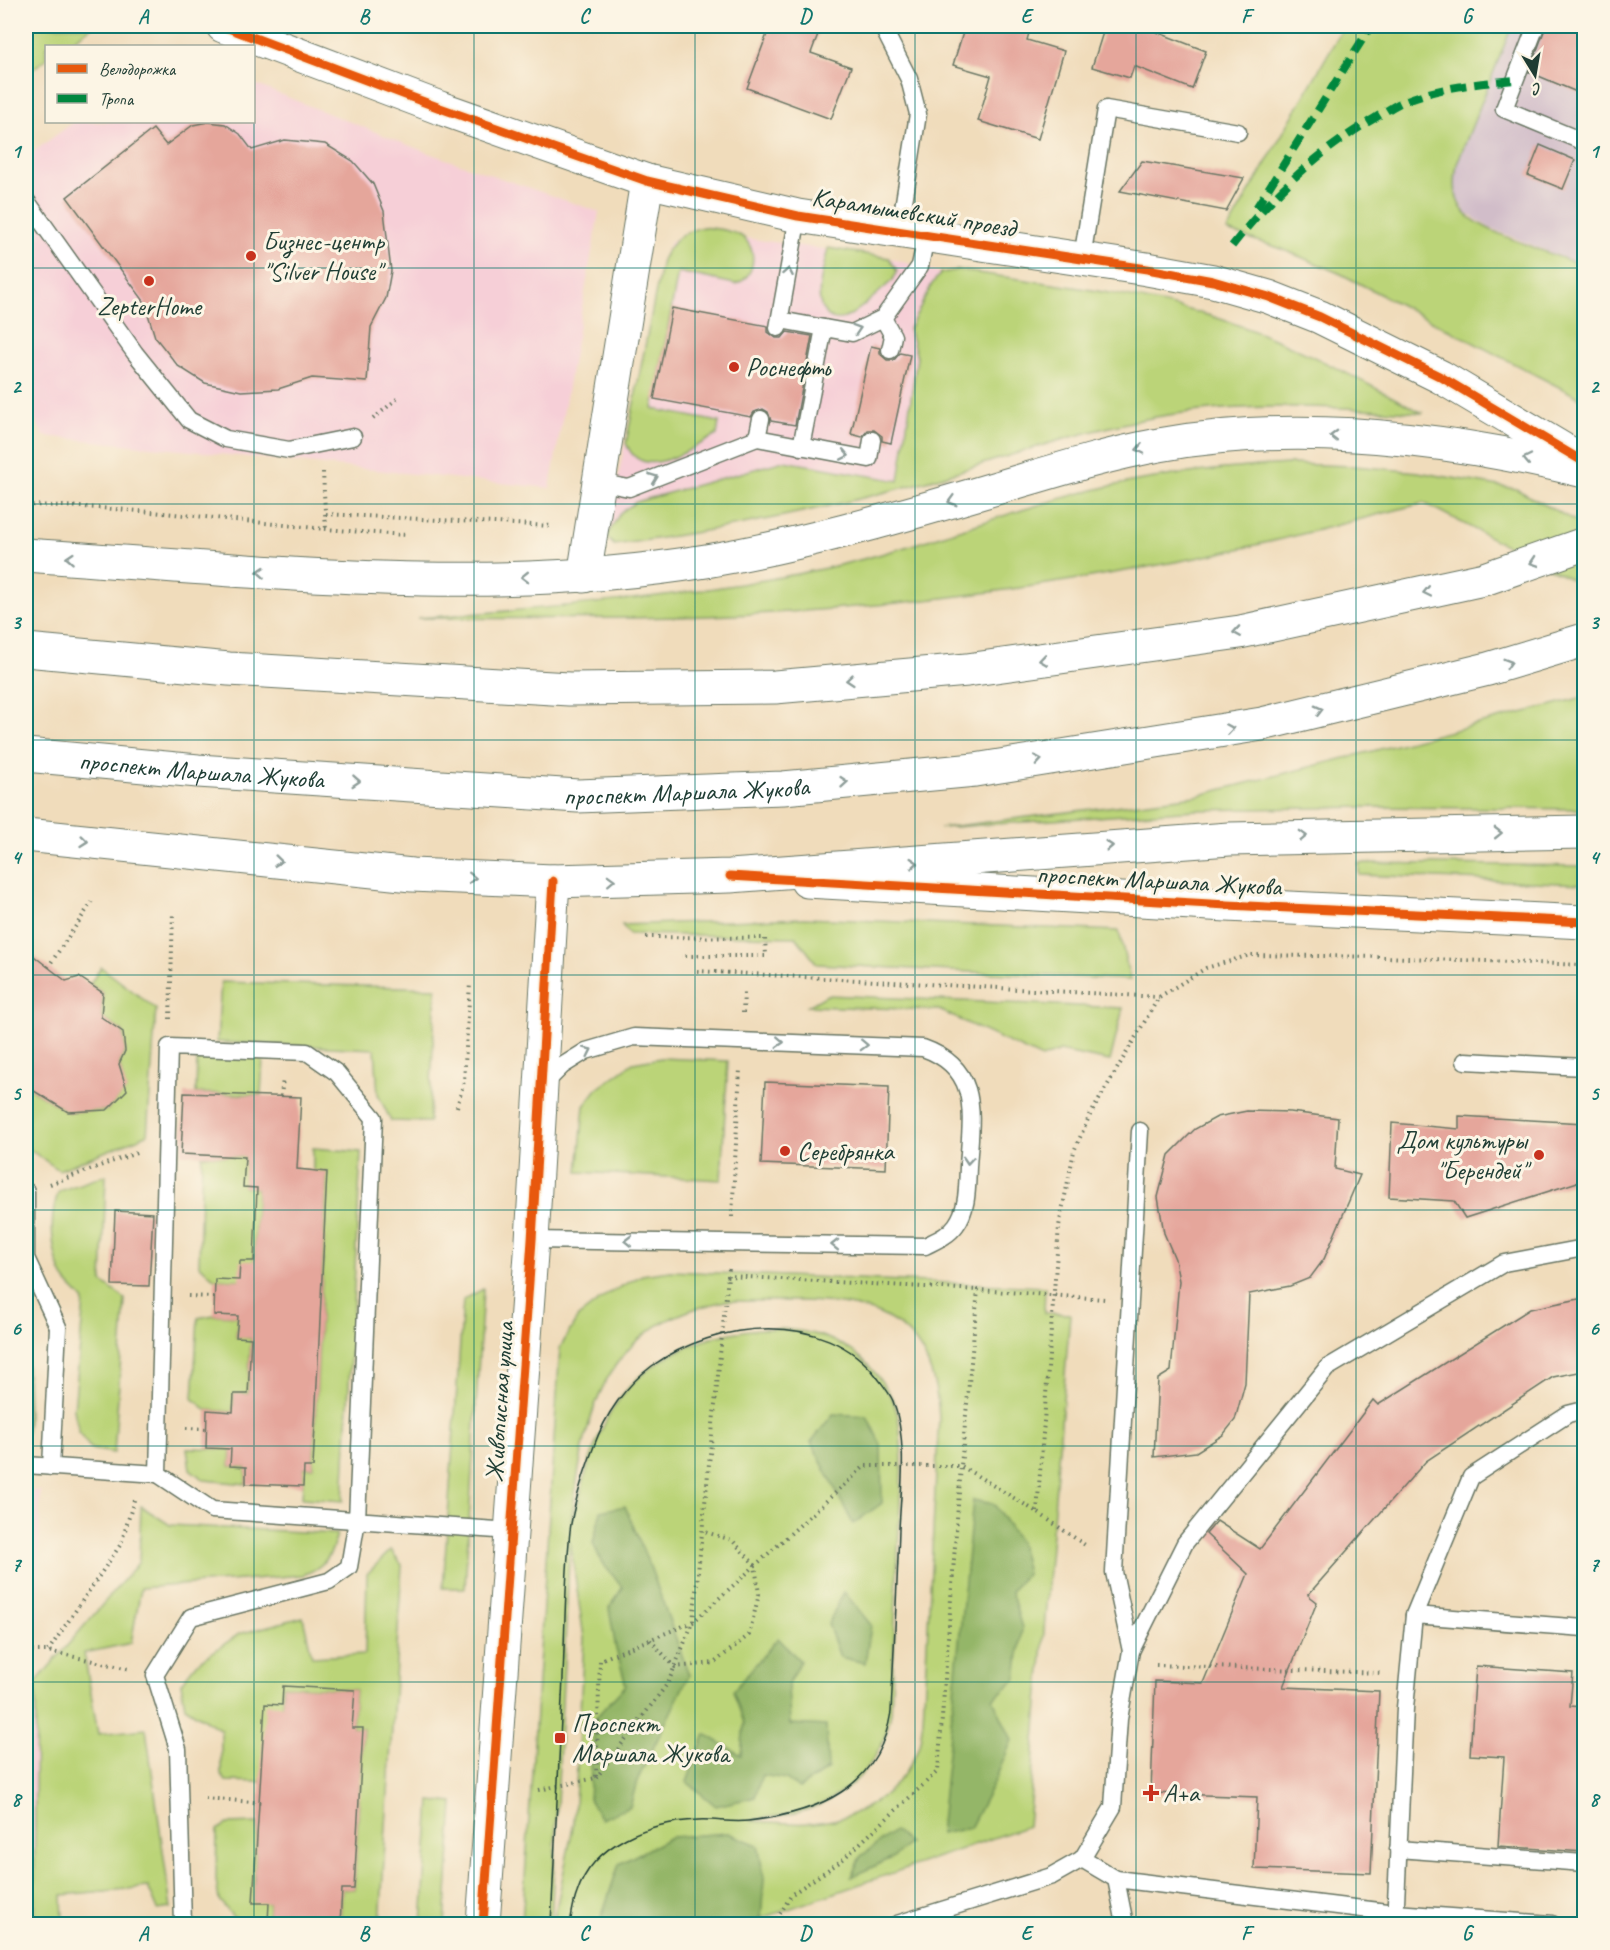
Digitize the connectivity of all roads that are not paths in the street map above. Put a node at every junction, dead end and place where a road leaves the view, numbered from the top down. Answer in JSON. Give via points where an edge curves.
{"nodes":[{"id":1,"x":224,"y":26,"type":"edge"},
{"id":2,"x":882,"y":26,"type":"edge"},
{"id":3,"x":1536,"y":26,"type":"edge"},
{"id":4,"x":1238,"y":132,"type":"dead end"},
{"id":5,"x":1584,"y":142,"type":"edge"},
{"id":6,"x":647,"y":181,"type":"junction"},
{"id":7,"x":26,"y":200,"type":"edge"},
{"id":8,"x":798,"y":216,"type":"junction"},
{"id":9,"x":912,"y":235,"type":"junction"},
{"id":10,"x":1082,"y":258,"type":"junction"},
{"id":11,"x":883,"y":318,"type":"junction"},
{"id":12,"x":824,"y":328,"type":"junction"},
{"id":13,"x":890,"y":350,"type":"dead end"},
{"id":14,"x":761,"y":419,"type":"dead end"},
{"id":15,"x":353,"y":437,"type":"dead end"},
{"id":16,"x":758,"y":438,"type":"junction"},
{"id":17,"x":872,"y":440,"type":"dead end"},
{"id":18,"x":801,"y":447,"type":"junction"},
{"id":19,"x":1584,"y":462,"type":"edge"},
{"id":20,"x":1584,"y":471,"type":"edge"},
{"id":21,"x":597,"y":482,"type":"junction"},
{"id":22,"x":1584,"y":544,"type":"edge"},
{"id":23,"x":26,"y":555,"type":"edge"},
{"id":24,"x":584,"y":576,"type":"junction"},
{"id":25,"x":1584,"y":640,"type":"edge"},
{"id":26,"x":26,"y":650,"type":"edge"},
{"id":27,"x":26,"y":755,"type":"edge"},
{"id":28,"x":1584,"y":832,"type":"edge"},
{"id":29,"x":26,"y":835,"type":"edge"},
{"id":30,"x":730,"y":876,"type":"junction"},
{"id":31,"x":553,"y":881,"type":"junction"},
{"id":32,"x":1584,"y":922,"type":"edge"},
{"id":33,"x":1465,"y":1061,"type":"dead end"},
{"id":34,"x":1584,"y":1067,"type":"edge"},
{"id":35,"x":541,"y":1086,"type":"junction"},
{"id":36,"x":1140,"y":1131,"type":"dead end"},
{"id":37,"x":26,"y":1192,"type":"edge"},
{"id":38,"x":532,"y":1239,"type":"junction"},
{"id":39,"x":1584,"y":1248,"type":"edge"},
{"id":40,"x":26,"y":1258,"type":"edge"},
{"id":41,"x":1584,"y":1410,"type":"edge"},
{"id":42,"x":26,"y":1465,"type":"edge"},
{"id":43,"x":51,"y":1467,"type":"junction"},
{"id":44,"x":150,"y":1473,"type":"junction"},
{"id":45,"x":357,"y":1520,"type":"junction"},
{"id":46,"x":511,"y":1531,"type":"junction"},
{"id":47,"x":1414,"y":1615,"type":"junction"},
{"id":48,"x":1584,"y":1628,"type":"edge"},
{"id":49,"x":1129,"y":1658,"type":"junction"},
{"id":50,"x":1398,"y":1850,"type":"junction"},
{"id":51,"x":1082,"y":1859,"type":"junction"},
{"id":52,"x":1584,"y":1863,"type":"edge"},
{"id":53,"x":1116,"y":1879,"type":"junction"},
{"id":54,"x":1395,"y":1918,"type":"edge"},
{"id":55,"x":183,"y":1924,"type":"edge"},
{"id":56,"x":483,"y":1924,"type":"edge"},
{"id":57,"x":897,"y":1924,"type":"edge"},
{"id":58,"x":1125,"y":1924,"type":"edge"},
{"id":59,"x":1552,"y":1924,"type":"edge"}],
"edges":[{"from":1,"to":6,"type":"main road","name":"Карамышевский проезд"},
{"from":2,"to":9,"type":"lane","via":[[909,79],[918,114]]},
{"from":3,"to":5,"type":"lane","via":[[1504,109]]},
{"from":4,"to":10,"type":"lane","via":[[1106,109]]},
{"from":6,"to":8,"type":"main road","name":"Карамышевский проезд"},
{"from":6,"to":21,"type":"main road"},
{"from":7,"to":15,"type":"lane","via":[[135,353],[189,420],[226,439],[289,450]]},
{"from":8,"to":9,"type":"main road","name":"Карамышевский проезд"},
{"from":12,"to":8,"type":"lane","one_way":true,"via":[[779,324]]},
{"from":9,"to":10,"type":"main road","name":"Карамышевский проезд"},
{"from":9,"to":11,"type":"lane","via":[[920,266]]},
{"from":10,"to":19,"type":"main road","name":"Карамышевский проезд","via":[[1213,281],[1320,317],[1442,377]]},
{"from":12,"to":11,"type":"lane","one_way":true,"via":[[852,333]]},
{"from":11,"to":13,"type":"lane","via":[[893,336]]},
{"from":12,"to":18,"type":"lane"},
{"from":14,"to":16,"type":"lane"},
{"from":16,"to":18,"type":"lane"},
{"from":21,"to":16,"type":"lane","one_way":true,"via":[[629,488]]},
{"from":18,"to":17,"type":"lane","one_way":true,"via":[[868,459]]},
{"from":20,"to":24,"type":"main road","one_way":true,"via":[[1421,442],[1298,435],[1162,444],[1103,457],[820,539],[705,561]]},
{"from":21,"to":24,"type":"main road"},
{"from":22,"to":26,"type":"main road","one_way":true,"via":[[1484,579],[1240,632],[967,670],[775,687],[569,689],[229,669]]},
{"from":24,"to":23,"type":"main road","one_way":true,"via":[[418,579]]},
{"from":27,"to":25,"type":"main road","name":"проспект Маршала Жукова","one_way":true,"via":[[198,771],[578,796],[783,788],[963,771],[1263,724],[1488,669]]},
{"from":30,"to":28,"type":"main road","one_way":true,"via":[[1229,839]]},
{"from":29,"to":31,"type":"main road","name":"проспект Маршала Жукова","one_way":true,"via":[[412,875]]},
{"from":31,"to":30,"type":"main road","name":"проспект Маршала Жукова","one_way":true},
{"from":30,"to":32,"type":"main road","name":"проспект Маршала Жукова"},
{"from":31,"to":35,"type":"main road","name":"Живописная улица"},
{"from":33,"to":34,"type":"lane"},
{"from":35,"to":38,"type":"main road","name":"Живописная улица"},
{"from":35,"to":38,"type":"lane","one_way":true,"via":[[586,1051],[634,1037],[922,1048],[943,1055],[958,1072],[968,1089],[972,1108],[965,1204],[956,1225],[926,1246]]},
{"from":36,"to":49,"type":"lane","via":[[1114,1572]]},
{"from":37,"to":40,"type":"lane"},
{"from":38,"to":46,"type":"main road","name":"Живописная улица"},
{"from":39,"to":49,"type":"lane","via":[[1504,1263],[1326,1368],[1185,1543]]},
{"from":40,"to":43,"type":"lane","via":[[58,1327]]},
{"from":41,"to":47,"type":"lane","via":[[1568,1414],[1471,1477]]},
{"from":42,"to":43,"type":"lane"},
{"from":43,"to":44,"type":"lane"},
{"from":44,"to":45,"type":"lane","via":[[212,1510]]},
{"from":44,"to":45,"type":"lane","via":[[169,1047],[308,1052],[337,1073],[374,1118]]},
{"from":45,"to":46,"type":"lane"},
{"from":45,"to":55,"type":"lane","via":[[349,1567],[329,1581],[191,1617],[155,1675],[178,1749]]},
{"from":46,"to":56,"type":"main road","name":"Живописная улица"},
{"from":47,"to":48,"type":"lane"},
{"from":47,"to":50,"type":"lane"},
{"from":49,"to":51,"type":"lane","via":[[1119,1719],[1113,1807]]},
{"from":50,"to":52,"type":"lane"},
{"from":50,"to":54,"type":"lane"},
{"from":51,"to":53,"type":"lane"},
{"from":51,"to":57,"type":"lane","via":[[1052,1876]]},
{"from":53,"to":54,"type":"lane"},
{"from":53,"to":58,"type":"lane"},
{"from":54,"to":59,"type":"lane"}]}
